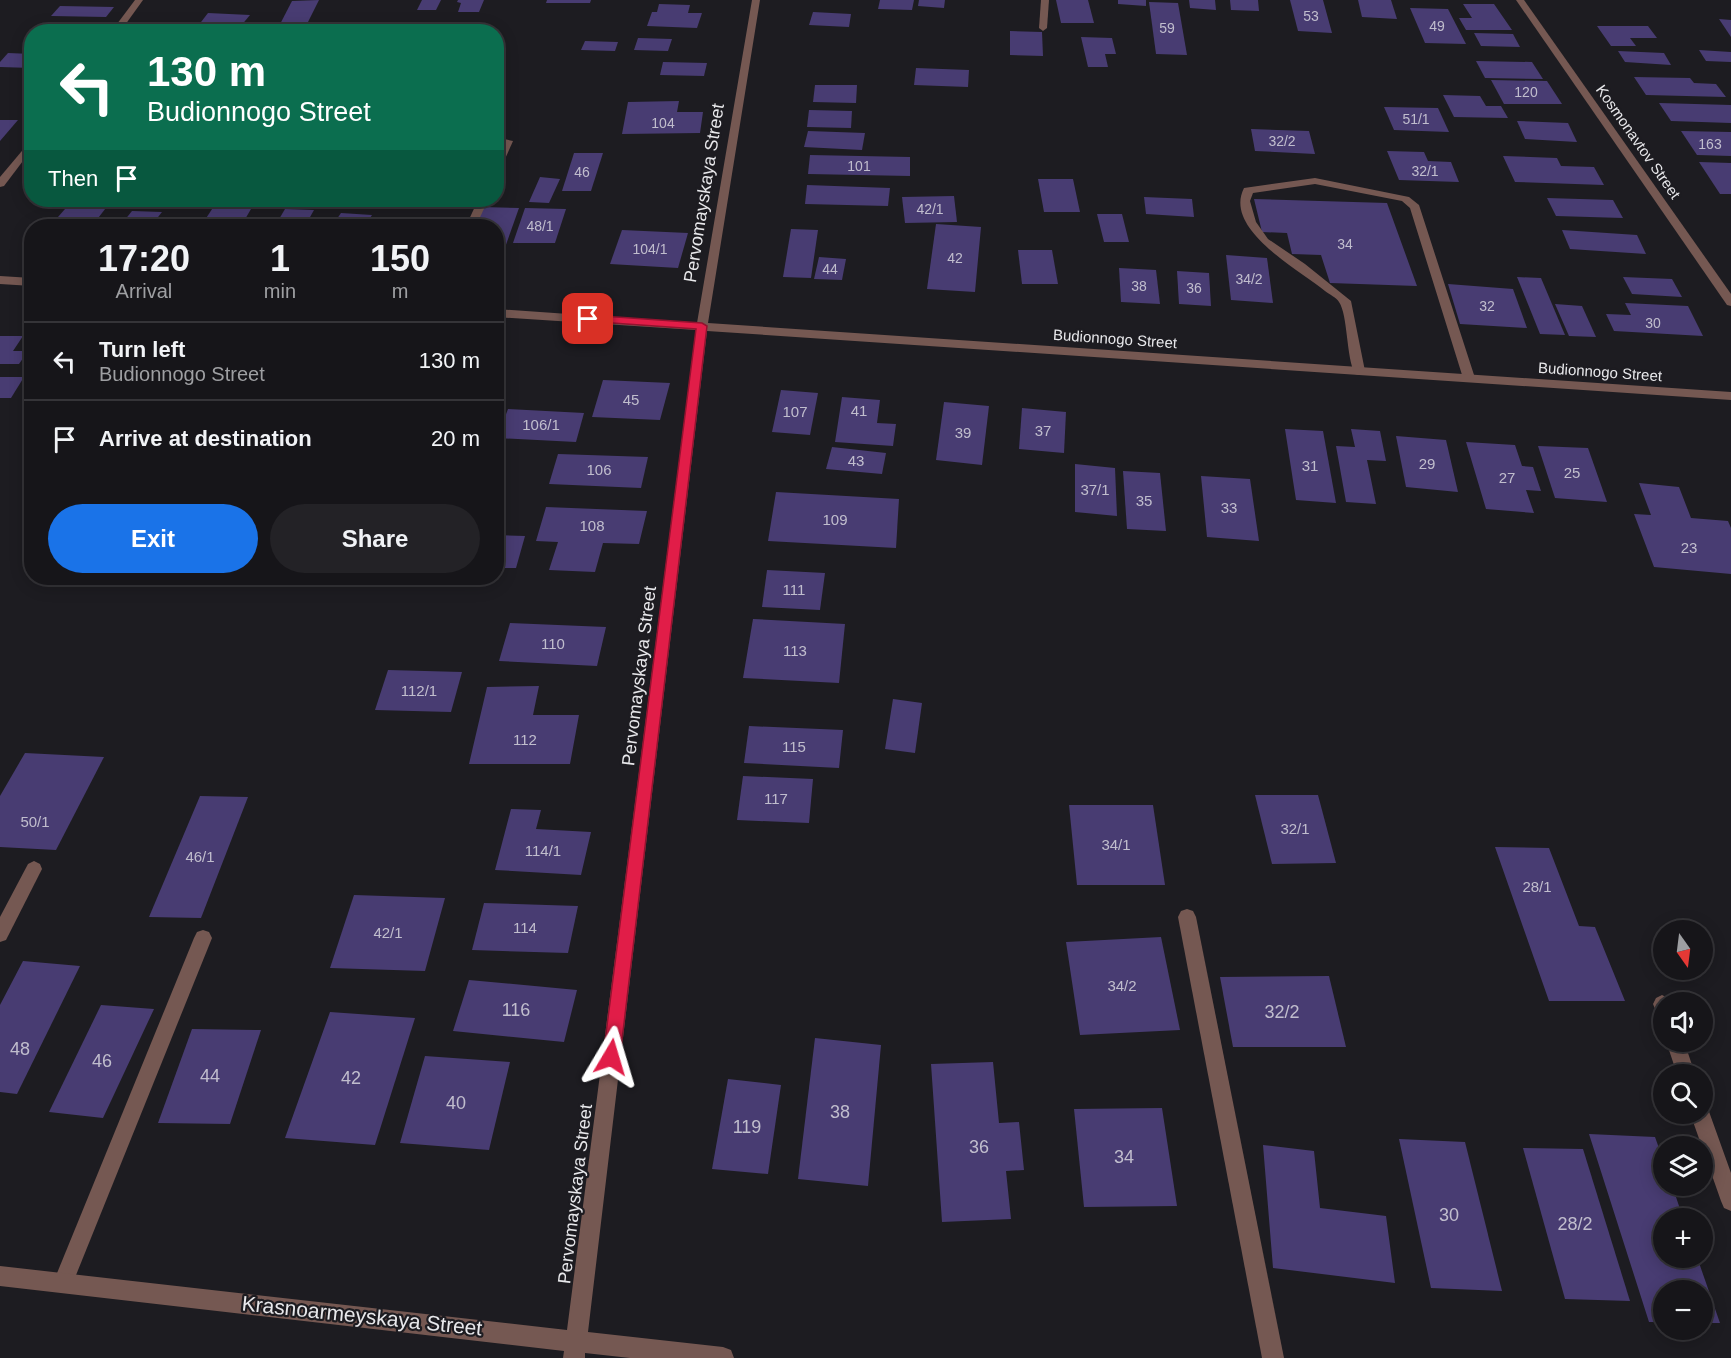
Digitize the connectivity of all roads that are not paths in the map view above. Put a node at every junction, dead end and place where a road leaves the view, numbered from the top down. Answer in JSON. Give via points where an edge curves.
{"nodes":[{"id":1,"x":139,"y":0,"type":"edge"},
{"id":2,"x":756,"y":0,"type":"edge"},
{"id":3,"x":1046,"y":0,"type":"edge"},
{"id":4,"x":1520,"y":0,"type":"edge"},
{"id":5,"x":121,"y":24,"type":"edge"},
{"id":6,"x":1043,"y":28,"type":"dead end"},
{"id":7,"x":508,"y":141,"type":"dead end"},
{"id":8,"x":504,"y":150,"type":"edge"},
{"id":9,"x":24,"y":152,"type":"edge"},
{"id":10,"x":0,"y":184,"type":"edge"},
{"id":11,"x":0,"y":280,"type":"edge"},
{"id":12,"x":24,"y":282,"type":"edge"},
{"id":13,"x":1731,"y":302,"type":"edge"},
{"id":14,"x":504,"y":314,"type":"edge"},
{"id":15,"x":702,"y":326,"type":"junction"},
{"id":16,"x":1359,"y":370,"type":"junction"},
{"id":17,"x":1469,"y":378,"type":"junction"},
{"id":18,"x":1731,"y":396,"type":"edge"},
{"id":19,"x":34,"y":869,"type":"dead end"},
{"id":20,"x":1187,"y":917,"type":"dead end"},
{"id":21,"x":0,"y":934,"type":"edge"},
{"id":22,"x":203,"y":938,"type":"dead end"},
{"id":23,"x":1704,"y":1124,"type":"edge"},
{"id":24,"x":1731,"y":1201,"type":"edge"},
{"id":25,"x":0,"y":1276,"type":"edge"},
{"id":26,"x":63,"y":1283,"type":"junction"},
{"id":27,"x":575,"y":1349,"type":"edge"},
{"id":28,"x":723,"y":1358,"type":"edge"},
{"id":29,"x":1273,"y":1358,"type":"edge"}],
"edges":[{"from":1,"to":5,"type":"street"},
{"from":2,"to":15,"type":"street","name":"Pervomayskaya Street"},
{"from":3,"to":6,"type":"street"},
{"from":4,"to":13,"type":"street","name":"Kosmonavtov Street"},
{"from":7,"to":8,"type":"street"},
{"from":9,"to":10,"type":"street"},
{"from":11,"to":12,"type":"street"},
{"from":14,"to":15,"type":"street","name":"Budionnogo Street"},
{"from":15,"to":16,"type":"street","name":"Budionnogo Street"},
{"from":15,"to":27,"type":"street","name":"Pervomayskaya Street"},
{"from":16,"to":17,"type":"street","name":"Budionnogo Street"},
{"from":16,"to":17,"type":"street","via":[[1345,301],[1264,241],[1250,218],[1245,201],[1248,190],[1315,181],[1405,198],[1415,207]]},
{"from":17,"to":18,"type":"street","name":"Budionnogo Street"},
{"from":19,"to":21,"type":"street"},
{"from":20,"to":29,"type":"street"},
{"from":22,"to":26,"type":"street"},
{"from":23,"to":24,"type":"street"},
{"from":25,"to":26,"type":"street","name":"Krasnoarmeyskaya Street"},
{"from":26,"to":27,"type":"street","name":"Krasnoarmeyskaya Street"},
{"from":27,"to":28,"type":"street","name":"Krasnoarmeyskaya Street"}]}
